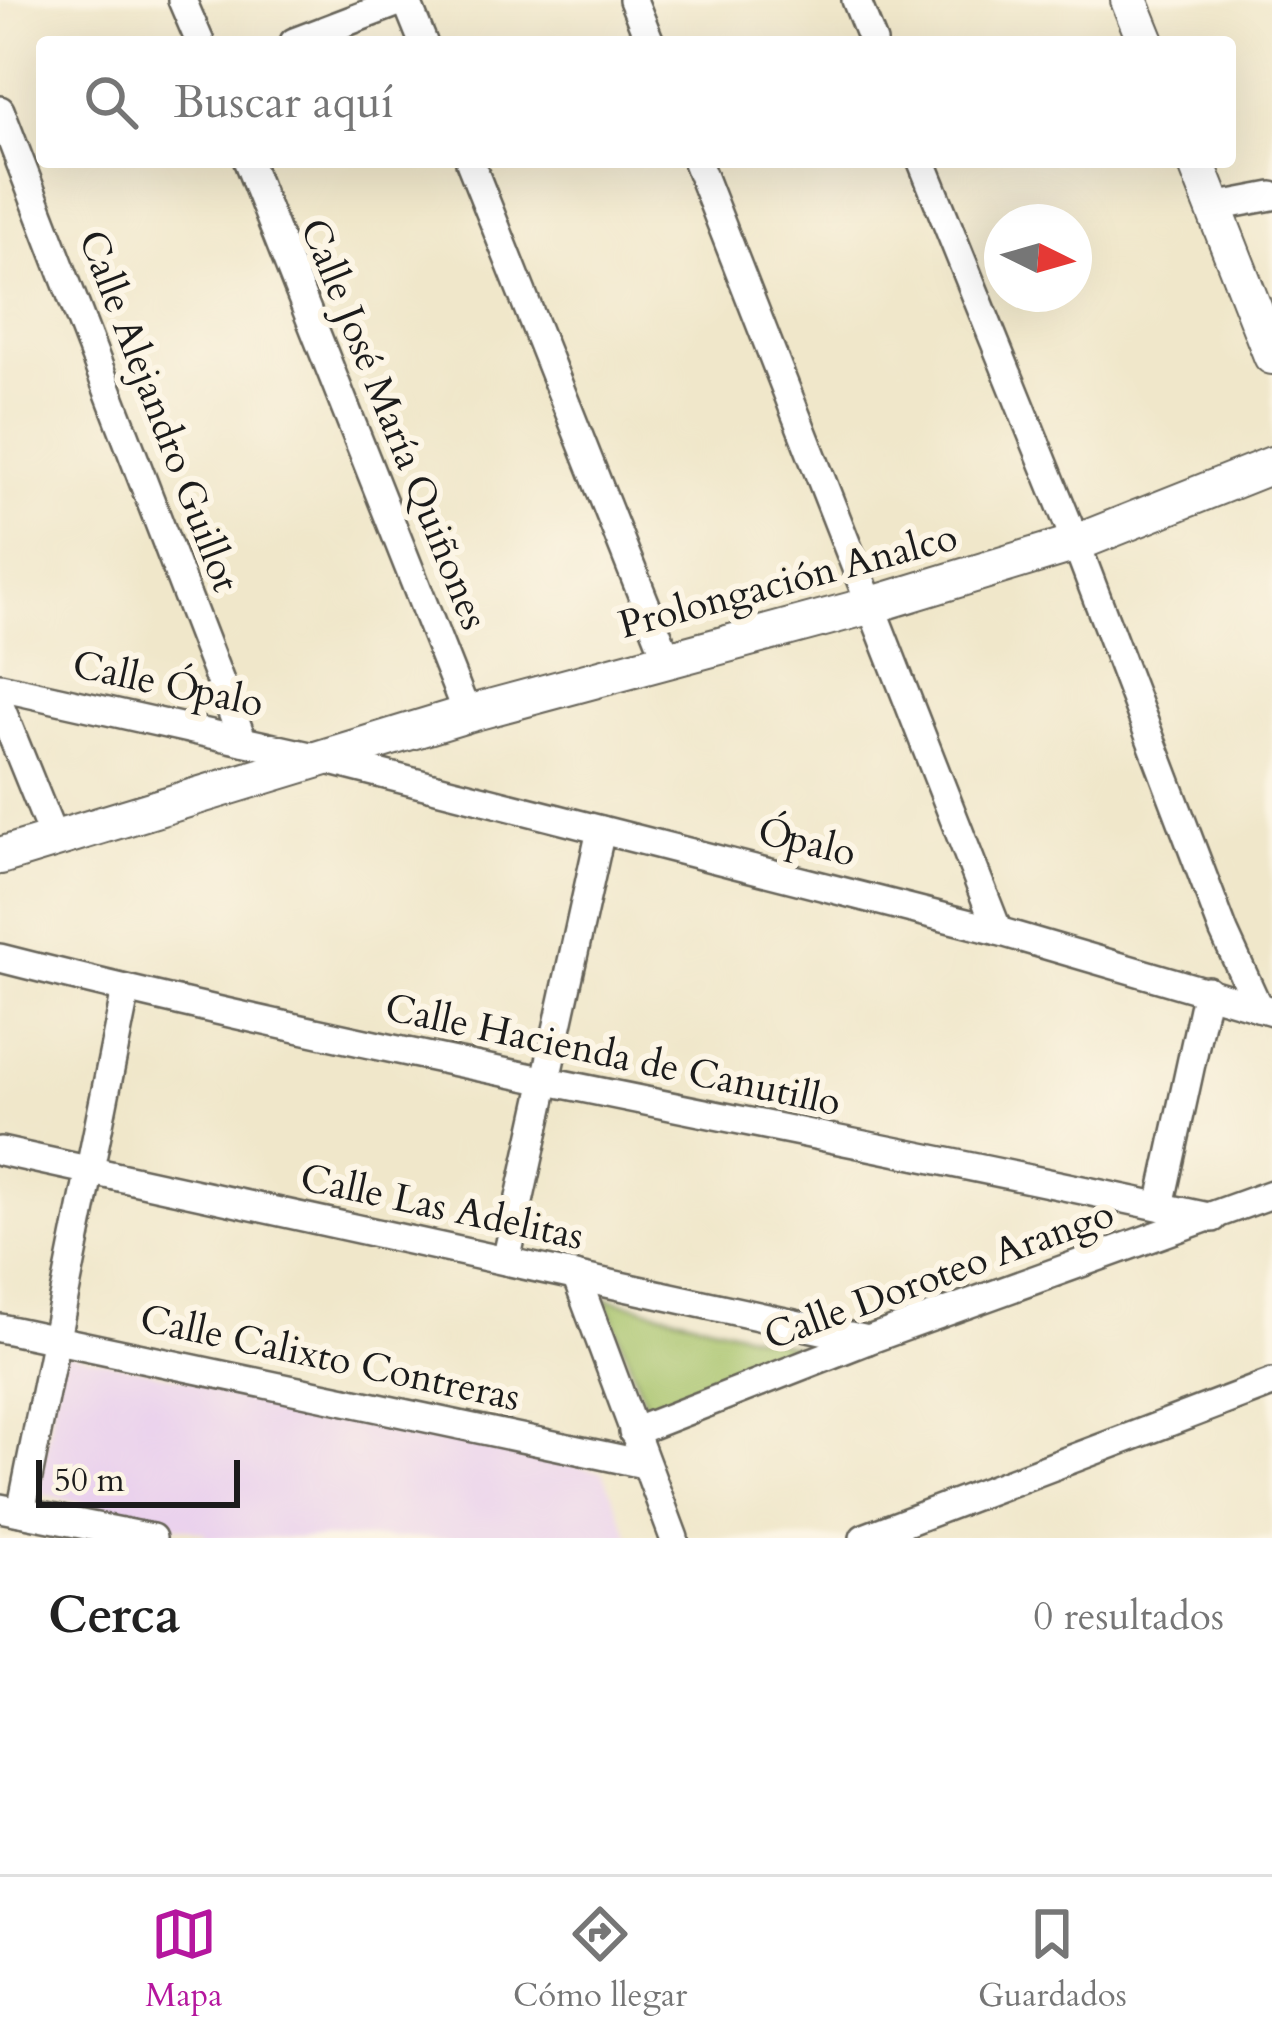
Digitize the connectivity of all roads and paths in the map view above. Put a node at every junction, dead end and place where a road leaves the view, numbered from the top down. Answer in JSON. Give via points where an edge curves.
{"nodes":[{"id":1,"x":182,"y":0,"type":"edge"},
{"id":2,"x":405,"y":0,"type":"edge"},
{"id":3,"x":633,"y":0,"type":"edge"},
{"id":4,"x":856,"y":0,"type":"edge"},
{"id":5,"x":1129,"y":0,"type":"edge"},
{"id":6,"x":197,"y":36,"type":"edge"},
{"id":7,"x":311,"y":36,"type":"edge"},
{"id":8,"x":420,"y":36,"type":"edge"},
{"id":9,"x":648,"y":36,"type":"edge"},
{"id":10,"x":871,"y":36,"type":"edge"},
{"id":11,"x":1144,"y":36,"type":"edge"},
{"id":12,"x":0,"y":110,"type":"edge"},
{"id":13,"x":20,"y":147,"type":"edge"},
{"id":14,"x":250,"y":168,"type":"edge"},
{"id":15,"x":472,"y":168,"type":"edge"},
{"id":16,"x":699,"y":168,"type":"edge"},
{"id":17,"x":924,"y":168,"type":"edge"},
{"id":18,"x":1198,"y":168,"type":"edge"},
{"id":19,"x":1272,"y":196,"type":"edge"},
{"id":20,"x":1214,"y":207,"type":"junction"},
{"id":21,"x":1272,"y":356,"type":"edge"},
{"id":22,"x":1272,"y":464,"type":"edge"},
{"id":23,"x":1076,"y":543,"type":"junction"},
{"id":24,"x":872,"y":605,"type":"junction"},
{"id":25,"x":667,"y":658,"type":"junction"},
{"id":26,"x":0,"y":687,"type":"edge"},
{"id":27,"x":0,"y":706,"type":"edge"},
{"id":28,"x":467,"y":714,"type":"junction"},
{"id":29,"x":244,"y":741,"type":"junction"},
{"id":30,"x":320,"y":758,"type":"junction"},
{"id":31,"x":601,"y":830,"type":"junction"},
{"id":32,"x":54,"y":839,"type":"junction"},
{"id":33,"x":0,"y":856,"type":"edge"},
{"id":34,"x":998,"y":931,"type":"junction"},
{"id":35,"x":0,"y":958,"type":"edge"},
{"id":36,"x":126,"y":990,"type":"junction"},
{"id":37,"x":1208,"y":991,"type":"junction"},
{"id":38,"x":1265,"y":1009,"type":"edge"},
{"id":39,"x":545,"y":1083,"type":"junction"},
{"id":40,"x":0,"y":1151,"type":"edge"},
{"id":41,"x":88,"y":1170,"type":"junction"},
{"id":42,"x":1272,"y":1194,"type":"edge"},
{"id":43,"x":1160,"y":1206,"type":"junction"},
{"id":44,"x":1213,"y":1218,"type":"junction"},
{"id":45,"x":506,"y":1261,"type":"junction"},
{"id":46,"x":576,"y":1276,"type":"junction"},
{"id":47,"x":0,"y":1328,"type":"edge"},
{"id":48,"x":868,"y":1340,"type":"junction"},
{"id":49,"x":56,"y":1341,"type":"junction"},
{"id":50,"x":1272,"y":1383,"type":"edge"},
{"id":51,"x":633,"y":1432,"type":"junction"},
{"id":52,"x":644,"y":1464,"type":"junction"},
{"id":53,"x":10,"y":1510,"type":"edge"},
{"id":54,"x":151,"y":1538,"type":"edge"},
{"id":55,"x":674,"y":1538,"type":"edge"},
{"id":56,"x":864,"y":1538,"type":"edge"}],
"edges":[{"from":1,"to":6,"type":"street"},
{"from":2,"to":7,"type":"street"},
{"from":2,"to":8,"type":"street"},
{"from":3,"to":9,"type":"street"},
{"from":4,"to":10,"type":"street"},
{"from":5,"to":11,"type":"street"},
{"from":12,"to":13,"type":"street","name":"Calle Alejandro Guillot"},
{"from":13,"to":29,"type":"street","name":"Calle Alejandro Guillot"},
{"from":14,"to":28,"type":"street","name":"Calle José María Quiñones"},
{"from":15,"to":25,"type":"street"},
{"from":16,"to":24,"type":"street"},
{"from":17,"to":23,"type":"street"},
{"from":18,"to":20,"type":"street"},
{"from":19,"to":20,"type":"street"},
{"from":20,"to":21,"type":"street"},
{"from":22,"to":23,"type":"street","name":"Prolongación Analco"},
{"from":23,"to":24,"type":"street","name":"Prolongación Analco"},
{"from":23,"to":38,"type":"street","via":[[1224,932]]},
{"from":24,"to":25,"type":"street","name":"Prolongación Analco"},
{"from":24,"to":34,"type":"street"},
{"from":25,"to":28,"type":"street","name":"Prolongación Analco"},
{"from":26,"to":29,"type":"street","name":"Calle Ópalo"},
{"from":27,"to":32,"type":"street"},
{"from":28,"to":30,"type":"street","name":"Prolongación Analco"},
{"from":29,"to":30,"type":"street","name":"Calle Ópalo"},
{"from":30,"to":31,"type":"street","name":"Ópalo"},
{"from":30,"to":32,"type":"street","name":"Prolongación Analco"},
{"from":31,"to":34,"type":"street","name":"Ópalo"},
{"from":31,"to":39,"type":"street"},
{"from":32,"to":33,"type":"street","name":"Prolongación Analco"},
{"from":34,"to":37,"type":"street","name":"Ópalo"},
{"from":35,"to":36,"type":"street","name":"Calle Hacienda de Canutillo"},
{"from":36,"to":39,"type":"street","name":"Calle Hacienda de Canutillo"},
{"from":36,"to":41,"type":"street"},
{"from":37,"to":38,"type":"street","name":"Ópalo"},
{"from":37,"to":43,"type":"street"},
{"from":39,"to":43,"type":"street","name":"Calle Hacienda de Canutillo"},
{"from":39,"to":45,"type":"street"},
{"from":40,"to":41,"type":"street","name":"Calle Las Adelitas"},
{"from":41,"to":45,"type":"street","name":"Calle Las Adelitas"},
{"from":41,"to":49,"type":"street"},
{"from":42,"to":44,"type":"street","name":"Calle Doroteo Arango"},
{"from":43,"to":44,"type":"street","name":"Calle Hacienda de Canutillo"},
{"from":44,"to":48,"type":"street","name":"Calle Doroteo Arango"},
{"from":45,"to":46,"type":"street","name":"Calle Las Adelitas"},
{"from":46,"to":48,"type":"street","name":"Calle Las Adelitas"},
{"from":46,"to":51,"type":"street"},
{"from":47,"to":49,"type":"street","name":"Calle Calixto Contreras"},
{"from":48,"to":51,"type":"street","name":"Calle Doroteo Arango"},
{"from":49,"to":52,"type":"street","name":"Calle Calixto Contreras"},
{"from":49,"to":53,"type":"street"},
{"from":50,"to":56,"type":"street"},
{"from":51,"to":52,"type":"street"},
{"from":52,"to":55,"type":"street"},
{"from":53,"to":54,"type":"street"}]}
